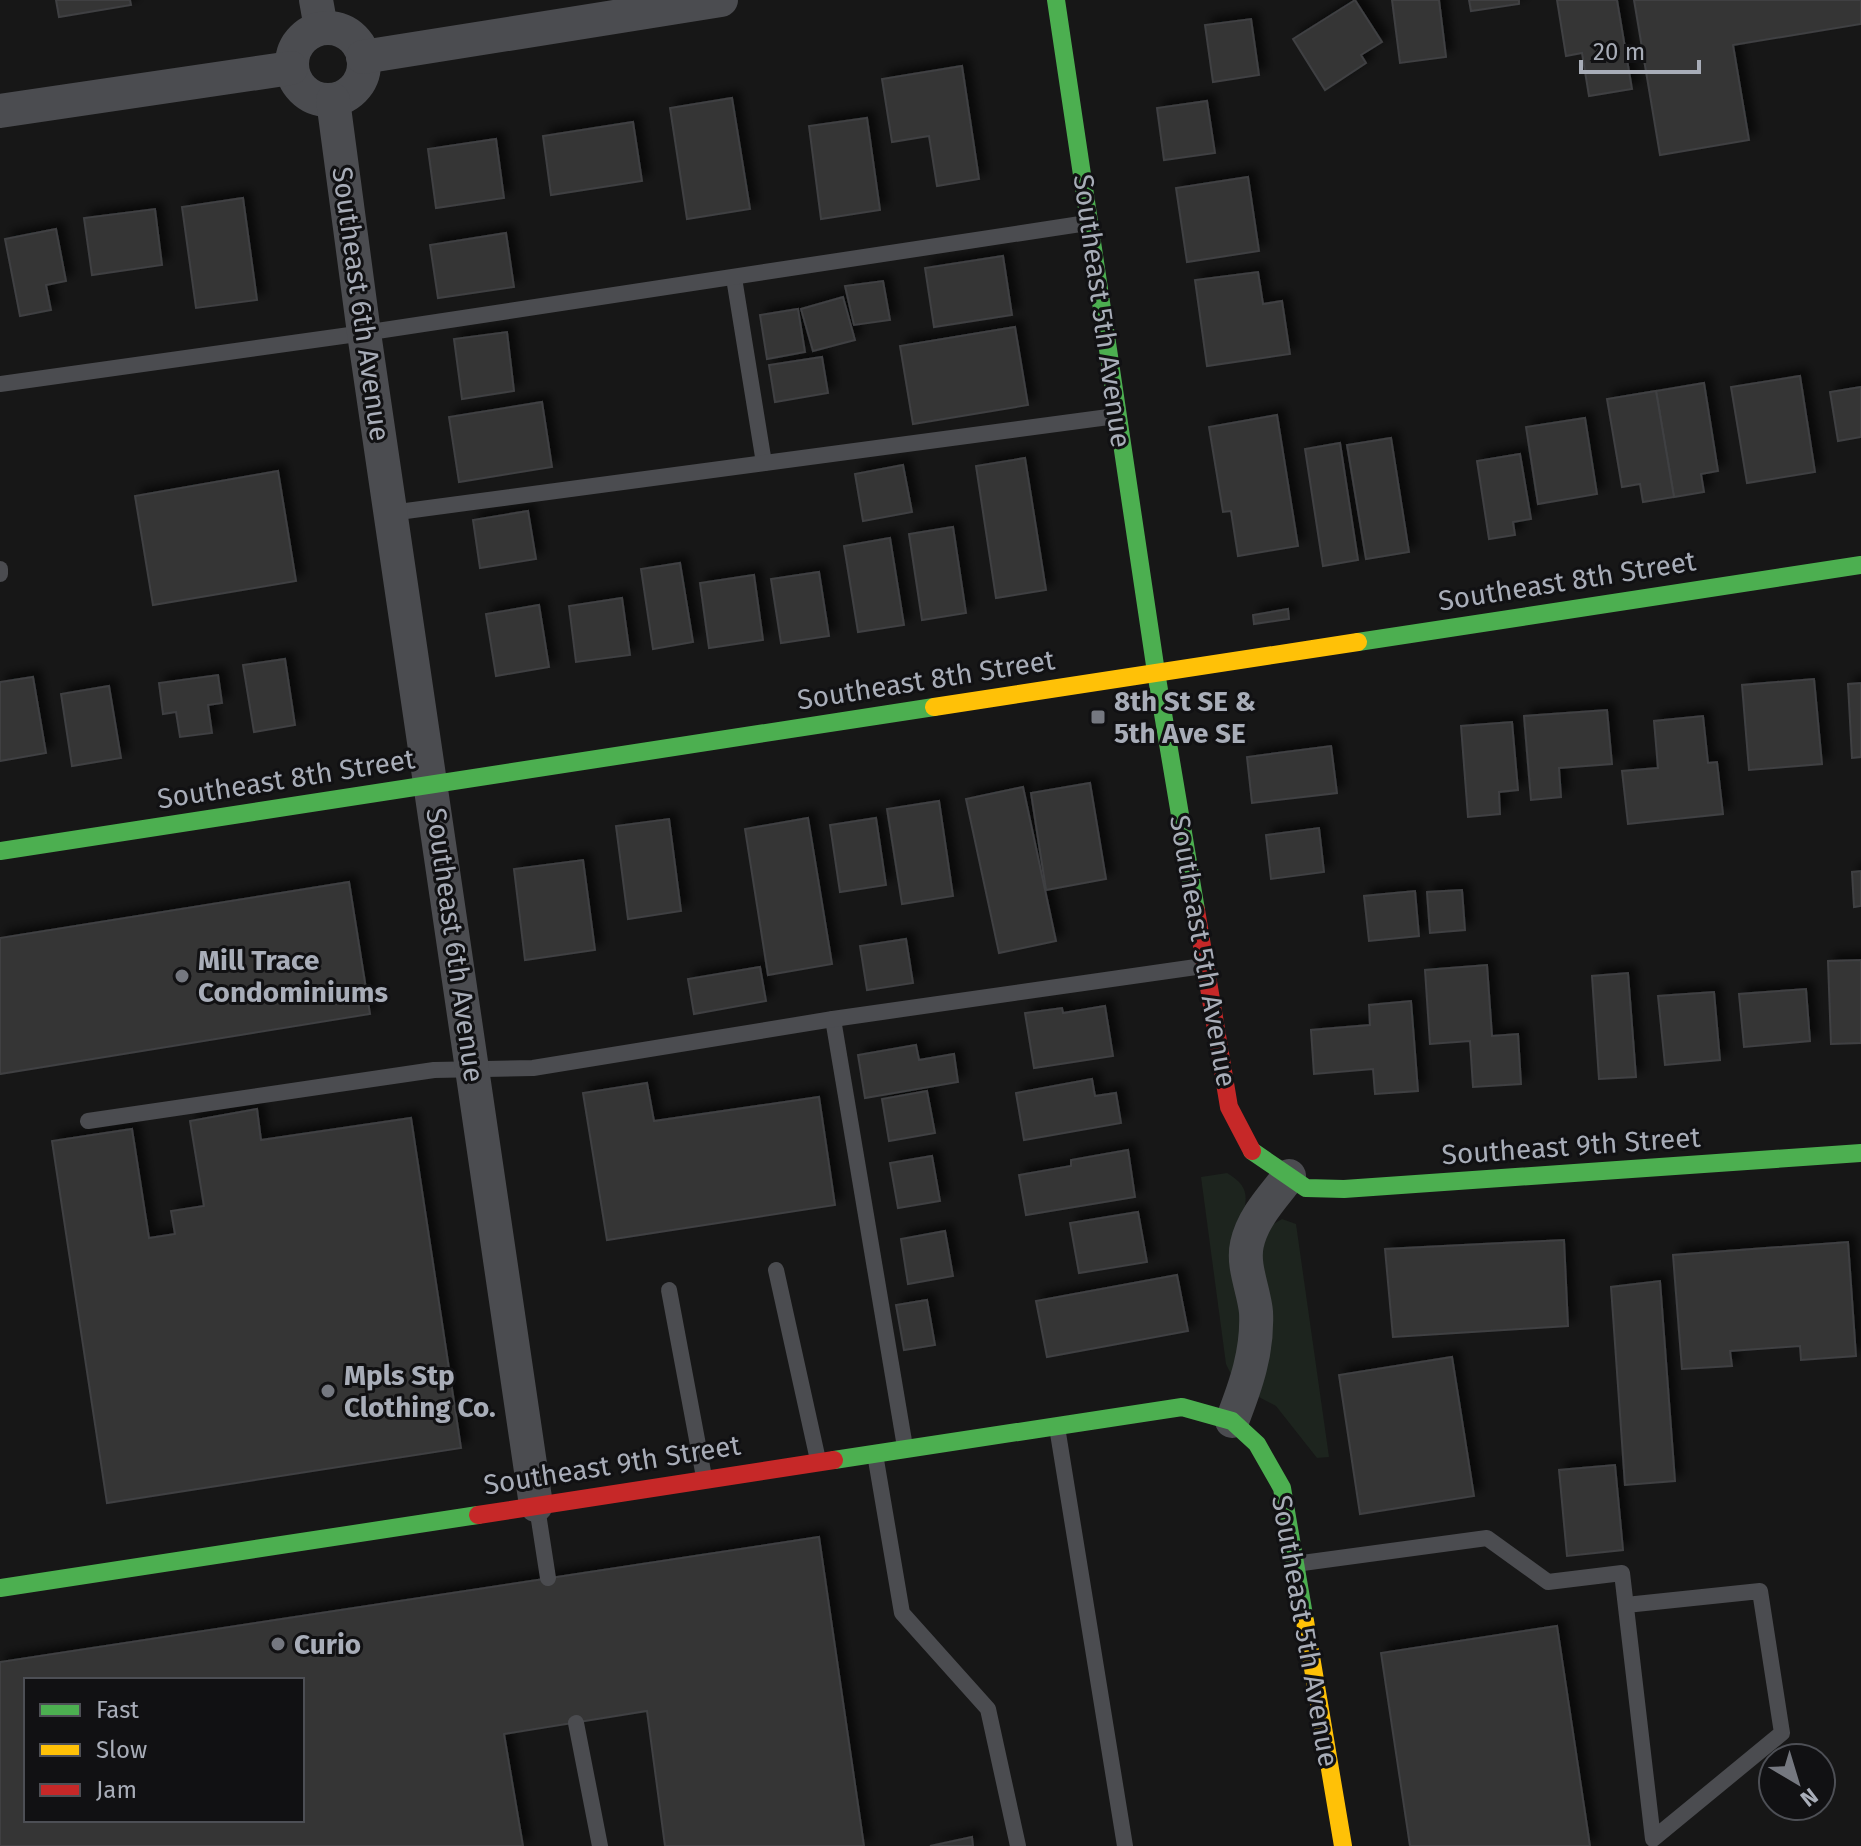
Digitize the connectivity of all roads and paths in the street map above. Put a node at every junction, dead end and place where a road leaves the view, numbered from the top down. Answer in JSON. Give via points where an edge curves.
{"nodes":[{"id":1,"x":721,"y":0,"type":"edge"},
{"id":2,"x":1056,"y":0,"type":"edge"},
{"id":3,"x":318,"y":14,"type":"edge"},
{"id":4,"x":363,"y":57,"type":"junction"},
{"id":5,"x":291,"y":68,"type":"junction"},
{"id":6,"x":333,"y":100,"type":"junction"},
{"id":7,"x":0,"y":111,"type":"edge"},
{"id":8,"x":1089,"y":222,"type":"junction"},
{"id":9,"x":734,"y":278,"type":"junction"},
{"id":10,"x":364,"y":333,"type":"junction"},
{"id":11,"x":0,"y":384,"type":"edge"},
{"id":12,"x":1118,"y":415,"type":"junction"},
{"id":13,"x":764,"y":463,"type":"junction"},
{"id":14,"x":391,"y":513,"type":"junction"},
{"id":15,"x":1861,"y":565,"type":"edge"},
{"id":16,"x":1156,"y":672,"type":"junction"},
{"id":17,"x":432,"y":784,"type":"junction"},
{"id":18,"x":0,"y":851,"type":"edge"},
{"id":19,"x":1205,"y":965,"type":"junction"},
{"id":20,"x":833,"y":1019,"type":"junction"},
{"id":21,"x":473,"y":1070,"type":"junction"},
{"id":22,"x":88,"y":1121,"type":"dead end"},
{"id":23,"x":1861,"y":1153,"type":"edge"},
{"id":24,"x":1289,"y":1176,"type":"junction"},
{"id":25,"x":776,"y":1270,"type":"dead end"},
{"id":26,"x":669,"y":1290,"type":"dead end"},
{"id":27,"x":1232,"y":1421,"type":"junction"},
{"id":28,"x":1056,"y":1426,"type":"junction"},
{"id":29,"x":905,"y":1449,"type":"junction"},
{"id":30,"x":875,"y":1453,"type":"junction"},
{"id":31,"x":818,"y":1462,"type":"junction"},
{"id":32,"x":704,"y":1479,"type":"junction"},
{"id":33,"x":536,"y":1505,"type":"junction"},
{"id":34,"x":1294,"y":1564,"type":"junction"},
{"id":35,"x":548,"y":1578,"type":"dead end"},
{"id":36,"x":0,"y":1588,"type":"edge"},
{"id":37,"x":1626,"y":1605,"type":"junction"},
{"id":38,"x":576,"y":1723,"type":"dead end"},
{"id":39,"x":1650,"y":1842,"type":"edge"},
{"id":40,"x":600,"y":1846,"type":"edge"},
{"id":41,"x":1018,"y":1846,"type":"edge"},
{"id":42,"x":1125,"y":1846,"type":"edge"},
{"id":43,"x":1343,"y":1846,"type":"edge"}],
"edges":[{"from":1,"to":4,"type":"street"},
{"from":2,"to":8,"type":"street","name":"Southeast 5th Avenue"},
{"from":3,"to":4,"type":"street","via":[[360,46]]},
{"from":3,"to":5,"type":"street","via":[[292,57]]},
{"from":4,"to":6,"type":"street","via":[[364,69],[354,89]]},
{"from":5,"to":6,"type":"street","via":[[310,96]]},
{"from":5,"to":7,"type":"street"},
{"from":6,"to":10,"type":"street","name":"Southeast 6th Avenue"},
{"from":8,"to":9,"type":"lane"},
{"from":8,"to":12,"type":"street","name":"Southeast 5th Avenue"},
{"from":9,"to":10,"type":"lane"},
{"from":9,"to":13,"type":"lane"},
{"from":10,"to":11,"type":"lane"},
{"from":10,"to":14,"type":"street","name":"Southeast 6th Avenue"},
{"from":12,"to":13,"type":"lane"},
{"from":12,"to":16,"type":"street","name":"Southeast 5th Avenue"},
{"from":13,"to":14,"type":"lane"},
{"from":14,"to":17,"type":"street","name":"Southeast 6th Avenue"},
{"from":15,"to":16,"type":"street","name":"Southeast 8th Street"},
{"from":16,"to":17,"type":"street","name":"Southeast 8th Street"},
{"from":16,"to":19,"type":"street","name":"Southeast 5th Avenue"},
{"from":17,"to":18,"type":"street","name":"Southeast 8th Street"},
{"from":17,"to":21,"type":"street","name":"Southeast 6th Avenue"},
{"from":19,"to":20,"type":"lane"},
{"from":19,"to":24,"type":"street","name":"Southeast 5th Avenue","via":[[1229,1107],[1253,1153]]},
{"from":20,"to":21,"type":"lane","via":[[533,1068]]},
{"from":20,"to":29,"type":"lane"},
{"from":21,"to":22,"type":"lane","via":[[434,1070]]},
{"from":21,"to":33,"type":"street","name":"Southeast 6th Avenue"},
{"from":23,"to":24,"type":"street","name":"Southeast 9th Street","via":[[1344,1189],[1306,1188]]},
{"from":24,"to":27,"type":"street","via":[[1254,1222],[1246,1248],[1256,1347]]},
{"from":25,"to":31,"type":"lane"},
{"from":26,"to":32,"type":"lane"},
{"from":27,"to":28,"type":"street","name":"Southeast 9th Street","via":[[1182,1407]]},
{"from":27,"to":34,"type":"street","name":"Southeast 5th Avenue","via":[[1257,1444],[1282,1488]]},
{"from":28,"to":29,"type":"street","name":"Southeast 9th Street"},
{"from":28,"to":42,"type":"lane"},
{"from":29,"to":30,"type":"street","name":"Southeast 9th Street"},
{"from":30,"to":31,"type":"street","name":"Southeast 9th Street"},
{"from":30,"to":41,"type":"lane","via":[[902,1613],[988,1709]]},
{"from":31,"to":32,"type":"street","name":"Southeast 9th Street"},
{"from":32,"to":33,"type":"street","name":"Southeast 9th Street"},
{"from":33,"to":35,"type":"lane"},
{"from":33,"to":36,"type":"street","name":"Southeast 9th Street"},
{"from":34,"to":37,"type":"lane","via":[[1487,1538],[1548,1582],[1622,1573]]},
{"from":34,"to":43,"type":"street","name":"Southeast 5th Avenue"},
{"from":37,"to":39,"type":"lane"},
{"from":37,"to":39,"type":"lane","via":[[1760,1591],[1782,1733]]},
{"from":38,"to":40,"type":"lane"}]}
